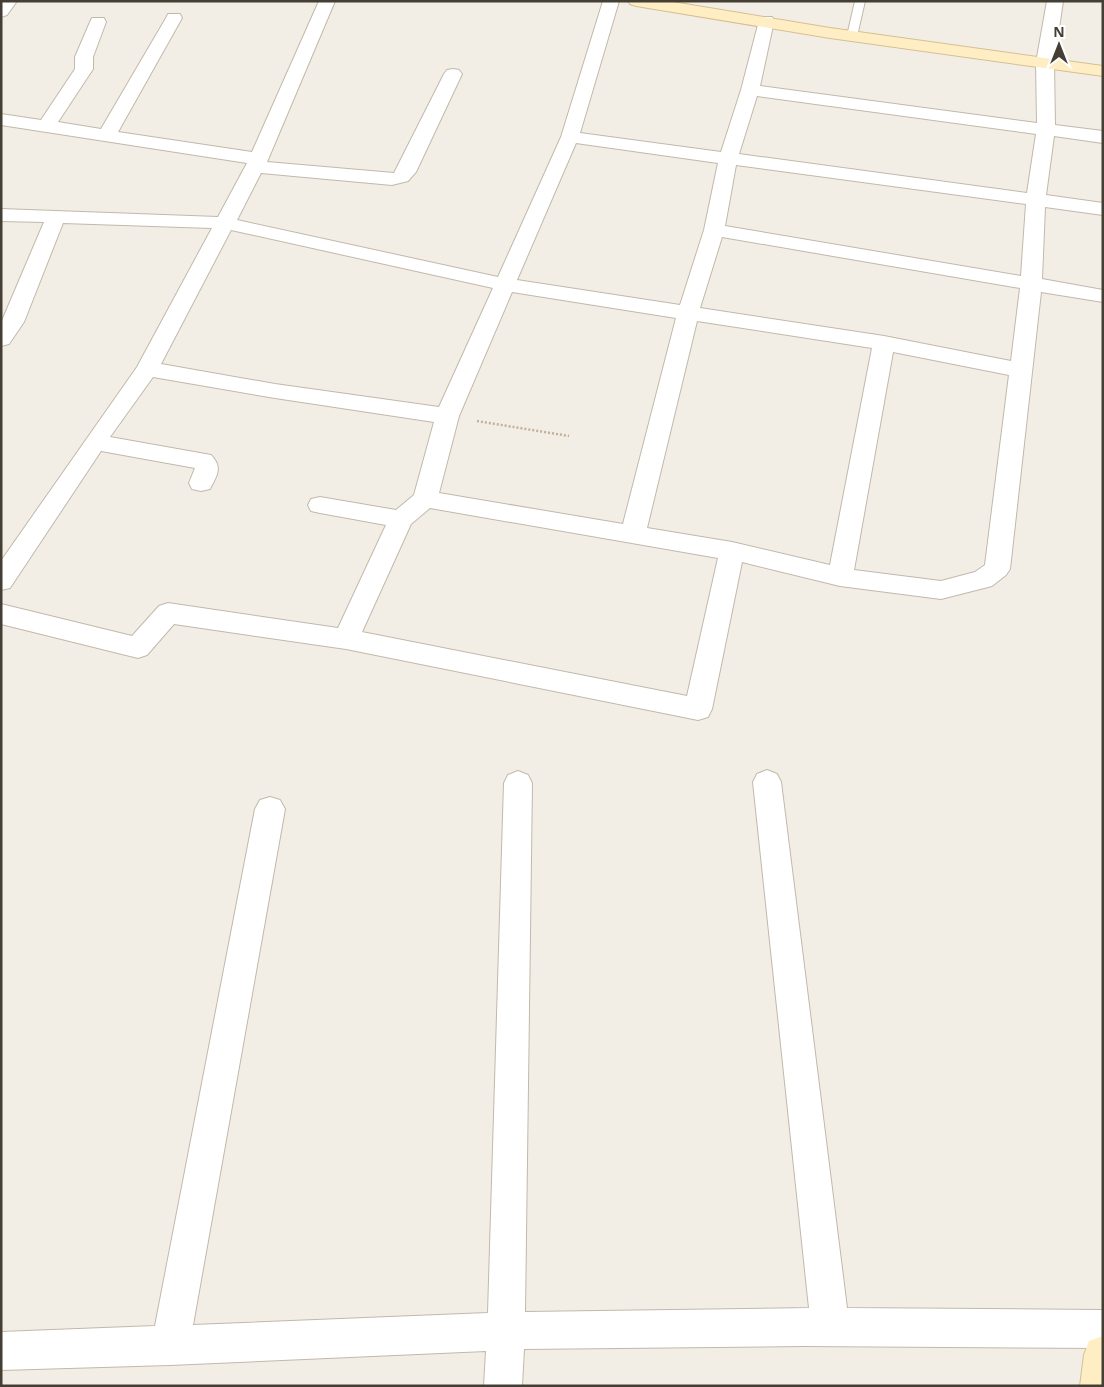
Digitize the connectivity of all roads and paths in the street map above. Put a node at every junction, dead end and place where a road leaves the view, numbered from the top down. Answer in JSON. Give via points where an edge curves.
{"nodes":[{"id":1,"x":9,"y":1,"type":"edge"},
{"id":2,"x":327,"y":1,"type":"edge"},
{"id":3,"x":611,"y":1,"type":"edge"},
{"id":4,"x":636,"y":1,"type":"edge"},
{"id":5,"x":759,"y":1,"type":"edge"},
{"id":6,"x":860,"y":1,"type":"edge"},
{"id":7,"x":1055,"y":1,"type":"edge"},
{"id":8,"x":1,"y":12,"type":"edge"},
{"id":9,"x":174,"y":18,"type":"dead end"},
{"id":10,"x":760,"y":21,"type":"junction"},
{"id":11,"x":98,"y":22,"type":"dead end"},
{"id":12,"x":852,"y":36,"type":"junction"},
{"id":13,"x":1045,"y":63,"type":"junction"},
{"id":14,"x":1103,"y":71,"type":"edge"},
{"id":15,"x":453,"y":74,"type":"dead end"},
{"id":16,"x":750,"y":90,"type":"junction"},
{"id":17,"x":1,"y":119,"type":"edge"},
{"id":18,"x":46,"y":126,"type":"junction"},
{"id":19,"x":1046,"y":129,"type":"junction"},
{"id":20,"x":106,"y":136,"type":"junction"},
{"id":21,"x":570,"y":137,"type":"junction"},
{"id":22,"x":1103,"y":137,"type":"edge"},
{"id":23,"x":728,"y":158,"type":"junction"},
{"id":24,"x":256,"y":163,"type":"junction"},
{"id":25,"x":1036,"y":200,"type":"junction"},
{"id":26,"x":1103,"y":209,"type":"edge"},
{"id":27,"x":1,"y":215,"type":"edge"},
{"id":28,"x":56,"y":217,"type":"junction"},
{"id":29,"x":225,"y":223,"type":"junction"},
{"id":30,"x":714,"y":230,"type":"junction"},
{"id":31,"x":1031,"y":284,"type":"junction"},
{"id":32,"x":506,"y":285,"type":"junction"},
{"id":33,"x":1103,"y":296,"type":"edge"},
{"id":34,"x":688,"y":314,"type":"junction"},
{"id":35,"x":1,"y":339,"type":"edge"},
{"id":36,"x":884,"y":343,"type":"junction"},
{"id":37,"x":147,"y":369,"type":"junction"},
{"id":38,"x":1021,"y":370,"type":"junction"},
{"id":39,"x":447,"y":416,"type":"junction"},
{"id":40,"x":569,"y":436,"type":"dead end"},
{"id":41,"x":95,"y":442,"type":"junction"},
{"id":42,"x":201,"y":483,"type":"dead end"},
{"id":43,"x":425,"y":499,"type":"junction"},
{"id":44,"x":320,"y":505,"type":"dead end"},
{"id":45,"x":401,"y":519,"type":"junction"},
{"id":46,"x":633,"y":534,"type":"junction"},
{"id":47,"x":732,"y":551,"type":"junction"},
{"id":48,"x":840,"y":578,"type":"junction"},
{"id":49,"x":1,"y":581,"type":"edge"},
{"id":50,"x":1,"y":614,"type":"edge"},
{"id":51,"x":346,"y":639,"type":"junction"},
{"id":52,"x":767,"y":782,"type":"dead end"},
{"id":53,"x":518,"y":783,"type":"dead end"},
{"id":54,"x":270,"y":809,"type":"dead end"},
{"id":55,"x":830,"y":1327,"type":"junction"},
{"id":56,"x":1103,"y":1328,"type":"edge"},
{"id":57,"x":506,"y":1331,"type":"junction"},
{"id":58,"x":170,"y":1346,"type":"junction"},
{"id":59,"x":1,"y":1350,"type":"edge"},
{"id":60,"x":1103,"y":1355,"type":"edge"},
{"id":61,"x":502,"y":1386,"type":"edge"},
{"id":62,"x":1099,"y":1386,"type":"edge"}],
"edges":[{"from":1,"to":8,"type":"street"},
{"from":2,"to":24,"type":"street"},
{"from":3,"to":21,"type":"street"},
{"from":4,"to":10,"type":"main road"},
{"from":5,"to":10,"type":"street"},
{"from":6,"to":12,"type":"lane"},
{"from":7,"to":13,"type":"street"},
{"from":9,"to":20,"type":"street"},
{"from":10,"to":12,"type":"main road"},
{"from":10,"to":16,"type":"street"},
{"from":11,"to":18,"type":"street","via":[[84,57],[84,69]]},
{"from":12,"to":13,"type":"main road"},
{"from":13,"to":14,"type":"main road"},
{"from":13,"to":19,"type":"street"},
{"from":15,"to":24,"type":"street","via":[[401,177],[392,179]]},
{"from":16,"to":19,"type":"street"},
{"from":16,"to":23,"type":"street"},
{"from":17,"to":18,"type":"street"},
{"from":18,"to":20,"type":"street"},
{"from":19,"to":22,"type":"street"},
{"from":19,"to":25,"type":"street"},
{"from":20,"to":24,"type":"street"},
{"from":21,"to":23,"type":"street"},
{"from":21,"to":32,"type":"street"},
{"from":23,"to":25,"type":"street"},
{"from":23,"to":30,"type":"street"},
{"from":24,"to":29,"type":"street"},
{"from":25,"to":26,"type":"street"},
{"from":25,"to":31,"type":"street"},
{"from":27,"to":28,"type":"street"},
{"from":28,"to":29,"type":"street"},
{"from":28,"to":35,"type":"street","via":[[13,322]]},
{"from":29,"to":32,"type":"street"},
{"from":29,"to":37,"type":"street"},
{"from":30,"to":31,"type":"street"},
{"from":30,"to":34,"type":"street"},
{"from":31,"to":33,"type":"street"},
{"from":31,"to":38,"type":"street"},
{"from":32,"to":34,"type":"street"},
{"from":32,"to":39,"type":"street"},
{"from":34,"to":36,"type":"street"},
{"from":34,"to":46,"type":"street"},
{"from":36,"to":38,"type":"street"},
{"from":36,"to":48,"type":"street"},
{"from":37,"to":39,"type":"street"},
{"from":37,"to":41,"type":"street"},
{"from":38,"to":48,"type":"street","via":[[997,569],[983,579],[941,590]]},
{"from":39,"to":40,"type":"path"},
{"from":39,"to":43,"type":"street"},
{"from":41,"to":42,"type":"street","via":[[203,461],[207,471]]},
{"from":41,"to":49,"type":"street"},
{"from":43,"to":45,"type":"street"},
{"from":43,"to":46,"type":"street"},
{"from":44,"to":45,"type":"street"},
{"from":45,"to":51,"type":"street"},
{"from":46,"to":47,"type":"street"},
{"from":47,"to":48,"type":"street"},
{"from":47,"to":51,"type":"street","via":[[698,709]]},
{"from":50,"to":51,"type":"street","via":[[138,648],[168,613]]},
{"from":52,"to":55,"type":"street"},
{"from":53,"to":57,"type":"street"},
{"from":54,"to":58,"type":"street"},
{"from":55,"to":56,"type":"street"},
{"from":55,"to":57,"type":"street"},
{"from":57,"to":58,"type":"street"},
{"from":57,"to":61,"type":"street"},
{"from":58,"to":59,"type":"street"},
{"from":60,"to":62,"type":"main road"}]}
